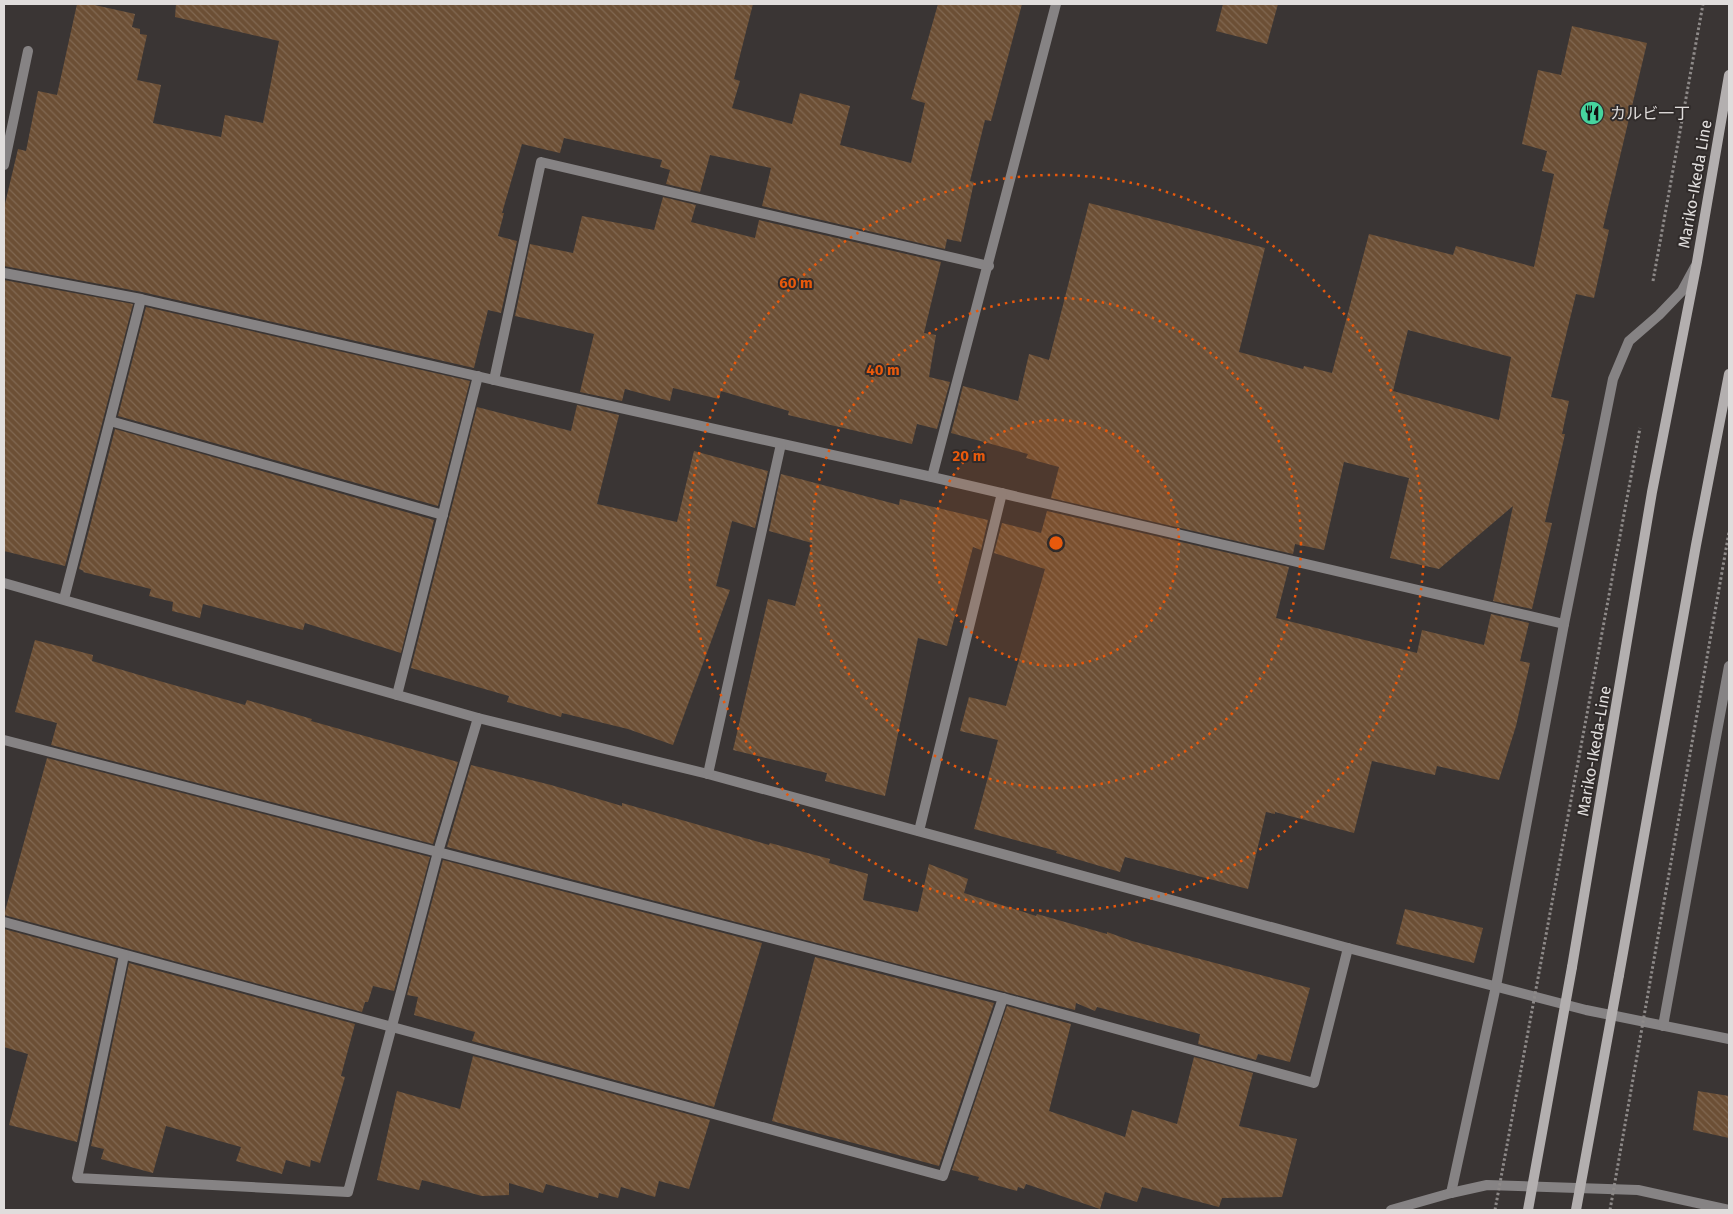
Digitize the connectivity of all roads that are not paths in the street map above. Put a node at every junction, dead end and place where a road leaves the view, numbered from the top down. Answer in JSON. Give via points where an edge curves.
{"nodes":[{"id":1,"x":1056,"y":4,"type":"edge"},
{"id":2,"x":28,"y":51,"type":"dead end"},
{"id":3,"x":1729,"y":76,"type":"edge"},
{"id":4,"x":4,"y":165,"type":"edge"},
{"id":5,"x":1697,"y":262,"type":"junction"},
{"id":6,"x":989,"y":266,"type":"junction"},
{"id":7,"x":4,"y":273,"type":"edge"},
{"id":8,"x":1690,"y":297,"type":"joint"},
{"id":9,"x":141,"y":300,"type":"junction"},
{"id":10,"x":1729,"y":374,"type":"edge"},
{"id":11,"x":478,"y":376,"type":"junction"},
{"id":12,"x":494,"y":380,"type":"junction"},
{"id":13,"x":110,"y":421,"type":"junction"},
{"id":14,"x":781,"y":444,"type":"junction"},
{"id":15,"x":932,"y":477,"type":"junction"},
{"id":16,"x":1002,"y":494,"type":"junction"},
{"id":17,"x":443,"y":515,"type":"junction"},
{"id":18,"x":4,"y":583,"type":"edge"},
{"id":19,"x":64,"y":599,"type":"junction"},
{"id":20,"x":1564,"y":624,"type":"junction"},
{"id":21,"x":1729,"y":666,"type":"edge"},
{"id":22,"x":397,"y":695,"type":"junction"},
{"id":23,"x":478,"y":718,"type":"junction"},
{"id":24,"x":4,"y":740,"type":"edge"},
{"id":25,"x":708,"y":774,"type":"junction"},
{"id":26,"x":919,"y":832,"type":"junction"},
{"id":27,"x":438,"y":852,"type":"junction"},
{"id":28,"x":4,"y":922,"type":"edge"},
{"id":29,"x":1348,"y":948,"type":"junction"},
{"id":30,"x":124,"y":955,"type":"junction"},
{"id":31,"x":1496,"y":986,"type":"junction"},
{"id":32,"x":1003,"y":998,"type":"junction"},
{"id":33,"x":1663,"y":1026,"type":"junction"},
{"id":34,"x":392,"y":1027,"type":"junction"},
{"id":35,"x":1729,"y":1039,"type":"edge"},
{"id":36,"x":1450,"y":1193,"type":"junction"},
{"id":37,"x":1391,"y":1210,"type":"edge"},
{"id":38,"x":1528,"y":1210,"type":"edge"},
{"id":39,"x":1576,"y":1210,"type":"edge"},
{"id":40,"x":1729,"y":1210,"type":"edge"}],
"edges":[{"from":1,"to":6,"type":"street"},
{"from":2,"to":4,"type":"street"},
{"from":3,"to":5,"type":"street","name":"Mariko-Ikeda Line"},
{"from":5,"to":8,"type":"street","name":"Mariko-Ikeda Line"},
{"from":5,"to":20,"type":"street","via":[[1682,291],[1629,341],[1613,379]]},
{"from":6,"to":12,"type":"street","via":[[541,162]]},
{"from":6,"to":15,"type":"street"},
{"from":7,"to":9,"type":"street"},
{"from":8,"to":38,"type":"street","name":"Mariko-Ikeda-Line","bridge":true,"via":[[1652,492]]},
{"from":9,"to":11,"type":"street"},
{"from":9,"to":13,"type":"street"},
{"from":10,"to":39,"type":"street","bridge":true},
{"from":11,"to":12,"type":"street"},
{"from":11,"to":17,"type":"street"},
{"from":12,"to":14,"type":"street"},
{"from":13,"to":17,"type":"street"},
{"from":13,"to":19,"type":"street"},
{"from":14,"to":15,"type":"street"},
{"from":14,"to":25,"type":"street"},
{"from":15,"to":16,"type":"street"},
{"from":16,"to":20,"type":"street"},
{"from":16,"to":26,"type":"street"},
{"from":17,"to":22,"type":"street"},
{"from":18,"to":19,"type":"street"},
{"from":19,"to":22,"type":"street"},
{"from":20,"to":31,"type":"street"},
{"from":21,"to":33,"type":"street"},
{"from":22,"to":23,"type":"street"},
{"from":23,"to":25,"type":"street"},
{"from":23,"to":27,"type":"street"},
{"from":24,"to":27,"type":"street"},
{"from":25,"to":26,"type":"street"},
{"from":26,"to":29,"type":"street"},
{"from":27,"to":32,"type":"street"},
{"from":27,"to":34,"type":"street"},
{"from":28,"to":30,"type":"street"},
{"from":29,"to":31,"type":"street"},
{"from":29,"to":32,"type":"street","via":[[1314,1083]]},
{"from":30,"to":34,"type":"street"},
{"from":30,"to":34,"type":"street","via":[[77,1178],[348,1192]]},
{"from":31,"to":33,"type":"street"},
{"from":31,"to":36,"type":"street"},
{"from":32,"to":34,"type":"street","via":[[943,1176]]},
{"from":33,"to":35,"type":"street"},
{"from":36,"to":37,"type":"street"},
{"from":36,"to":40,"type":"street","via":[[1487,1185],[1638,1190]]}]}
